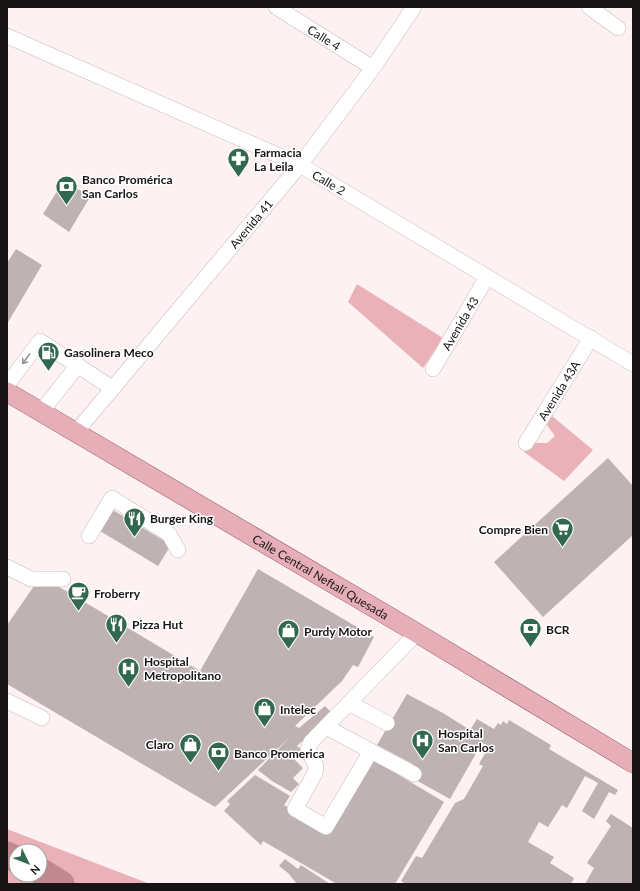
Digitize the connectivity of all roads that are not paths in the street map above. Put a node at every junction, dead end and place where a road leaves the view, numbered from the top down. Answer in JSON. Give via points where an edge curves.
{"nodes":[{"id":1,"x":276,"y":7,"type":"edge"},
{"id":2,"x":414,"y":7,"type":"edge"},
{"id":3,"x":590,"y":7,"type":"edge"},
{"id":4,"x":618,"y":28,"type":"dead end"},
{"id":5,"x":7,"y":36,"type":"edge"},
{"id":6,"x":373,"y":68,"type":"junction"},
{"id":7,"x":300,"y":166,"type":"junction"},
{"id":8,"x":487,"y":277,"type":"junction"},
{"id":9,"x":591,"y":338,"type":"junction"},
{"id":10,"x":633,"y":364,"type":"edge"},
{"id":11,"x":78,"y":365,"type":"junction"},
{"id":12,"x":433,"y":369,"type":"dead end"},
{"id":13,"x":7,"y":385,"type":"edge"},
{"id":14,"x":112,"y":388,"type":"junction"},
{"id":15,"x":7,"y":392,"type":"edge"},
{"id":16,"x":41,"y":412,"type":"junction"},
{"id":17,"x":76,"y":432,"type":"junction"},
{"id":18,"x":526,"y":443,"type":"dead end"},
{"id":19,"x":89,"y":536,"type":"dead end"},
{"id":20,"x":178,"y":550,"type":"dead end"},
{"id":21,"x":7,"y":567,"type":"edge"},
{"id":22,"x":63,"y":579,"type":"dead end"},
{"id":23,"x":417,"y":633,"type":"junction"},
{"id":24,"x":7,"y":701,"type":"edge"},
{"id":25,"x":349,"y":703,"type":"junction"},
{"id":26,"x":42,"y":718,"type":"dead end"},
{"id":27,"x":387,"y":723,"type":"dead end"},
{"id":28,"x":326,"y":727,"type":"junction"},
{"id":29,"x":371,"y":751,"type":"junction"},
{"id":30,"x":633,"y":763,"type":"edge"},
{"id":31,"x":414,"y":774,"type":"dead end"}],
"edges":[{"from":1,"to":6,"type":"street","name":"Calle 4"},
{"from":2,"to":6,"type":"street","name":"Avenida 41"},
{"from":3,"to":4,"type":"street"},
{"from":5,"to":7,"type":"street","name":"Calle 2"},
{"from":6,"to":7,"type":"street","name":"Avenida 41"},
{"from":7,"to":8,"type":"street","name":"Calle 2"},
{"from":7,"to":14,"type":"street","name":"Avenida 41"},
{"from":8,"to":9,"type":"street","name":"Calle 2"},
{"from":8,"to":12,"type":"street","name":"Avenida 43"},
{"from":9,"to":10,"type":"street","name":"Calle 2"},
{"from":9,"to":18,"type":"street","name":"Avenida 43A"},
{"from":11,"to":13,"type":"street","one_way":true,"via":[[40,341]]},
{"from":11,"to":14,"type":"street"},
{"from":11,"to":16,"type":"street"},
{"from":14,"to":17,"type":"street","name":"Avenida 41"},
{"from":15,"to":16,"type":"main road","name":"Calle Central Neftalí Quesada"},
{"from":16,"to":17,"type":"main road","name":"Calle Central Neftalí Quesada"},
{"from":17,"to":23,"type":"main road","name":"Calle Central Neftalí Quesada"},
{"from":19,"to":20,"type":"street","via":[[112,498],[169,534]]},
{"from":21,"to":22,"type":"street","via":[[31,579]]},
{"from":23,"to":25,"type":"street"},
{"from":23,"to":30,"type":"main road","name":"Calle Central Neftalí Quesada"},
{"from":24,"to":26,"type":"street"},
{"from":25,"to":27,"type":"street"},
{"from":25,"to":28,"type":"street"},
{"from":28,"to":29,"type":"street"},
{"from":28,"to":29,"type":"street","via":[[311,742],[308,749],[316,766],[315,772],[295,809],[326,828]]},
{"from":29,"to":31,"type":"street"}]}
